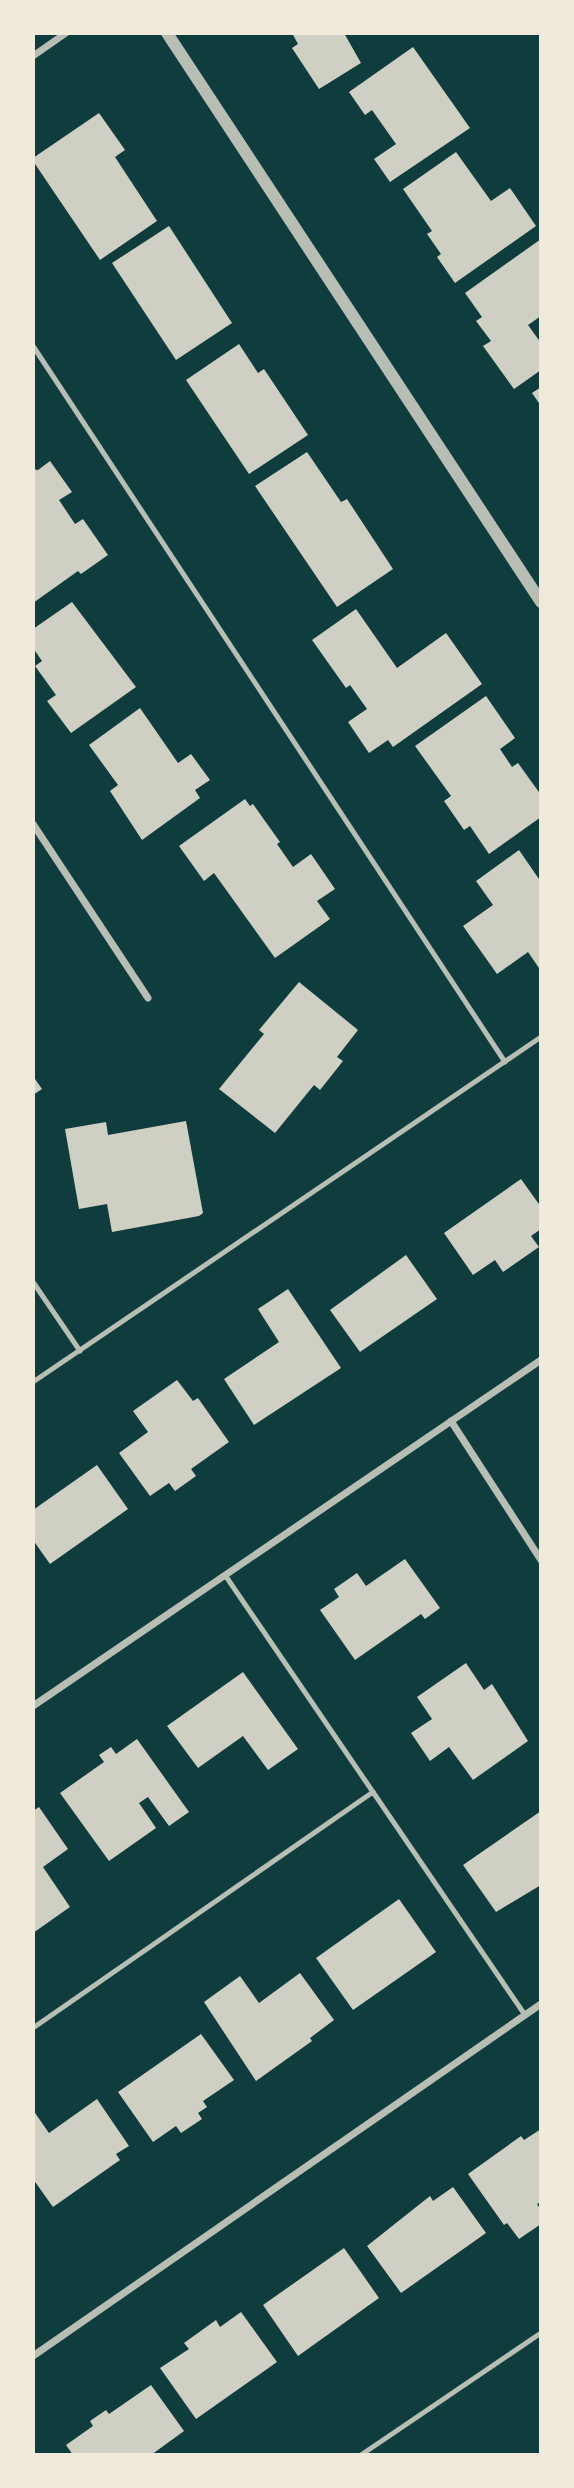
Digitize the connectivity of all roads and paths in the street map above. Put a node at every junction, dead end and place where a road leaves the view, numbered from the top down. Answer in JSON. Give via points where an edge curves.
{"nodes":[{"id":1,"x":66,"y":33,"type":"edge"},
{"id":2,"x":167,"y":33,"type":"edge"},
{"id":3,"x":33,"y":56,"type":"edge"},
{"id":4,"x":33,"y":345,"type":"edge"},
{"id":5,"x":541,"y":603,"type":"edge"},
{"id":6,"x":33,"y":824,"type":"edge"},
{"id":7,"x":148,"y":998,"type":"dead end"},
{"id":8,"x":541,"y":1037,"type":"edge"},
{"id":9,"x":505,"y":1062,"type":"junction"},
{"id":10,"x":33,"y":1282,"type":"edge"},
{"id":11,"x":80,"y":1351,"type":"junction"},
{"id":12,"x":541,"y":1360,"type":"edge"},
{"id":13,"x":33,"y":1382,"type":"edge"},
{"id":14,"x":451,"y":1421,"type":"junction"},
{"id":15,"x":541,"y":1560,"type":"edge"},
{"id":16,"x":225,"y":1575,"type":"junction"},
{"id":17,"x":33,"y":1706,"type":"edge"},
{"id":18,"x":373,"y":1792,"type":"junction"},
{"id":19,"x":541,"y":2004,"type":"edge"},
{"id":20,"x":525,"y":2015,"type":"junction"},
{"id":21,"x":33,"y":2028,"type":"edge"},
{"id":22,"x":541,"y":2333,"type":"edge"},
{"id":23,"x":33,"y":2356,"type":"edge"},
{"id":24,"x":361,"y":2455,"type":"edge"}],
"edges":[{"from":1,"to":3,"type":"street"},
{"from":2,"to":5,"type":"street"},
{"from":4,"to":9,"type":"lane"},
{"from":6,"to":7,"type":"street"},
{"from":8,"to":9,"type":"lane"},
{"from":9,"to":11,"type":"lane"},
{"from":10,"to":11,"type":"lane"},
{"from":11,"to":13,"type":"lane"},
{"from":12,"to":14,"type":"street"},
{"from":14,"to":15,"type":"street"},
{"from":14,"to":16,"type":"street"},
{"from":16,"to":17,"type":"street"},
{"from":16,"to":18,"type":"lane"},
{"from":18,"to":20,"type":"lane"},
{"from":18,"to":21,"type":"lane"},
{"from":19,"to":20,"type":"street"},
{"from":20,"to":23,"type":"street"},
{"from":22,"to":24,"type":"lane"}]}
